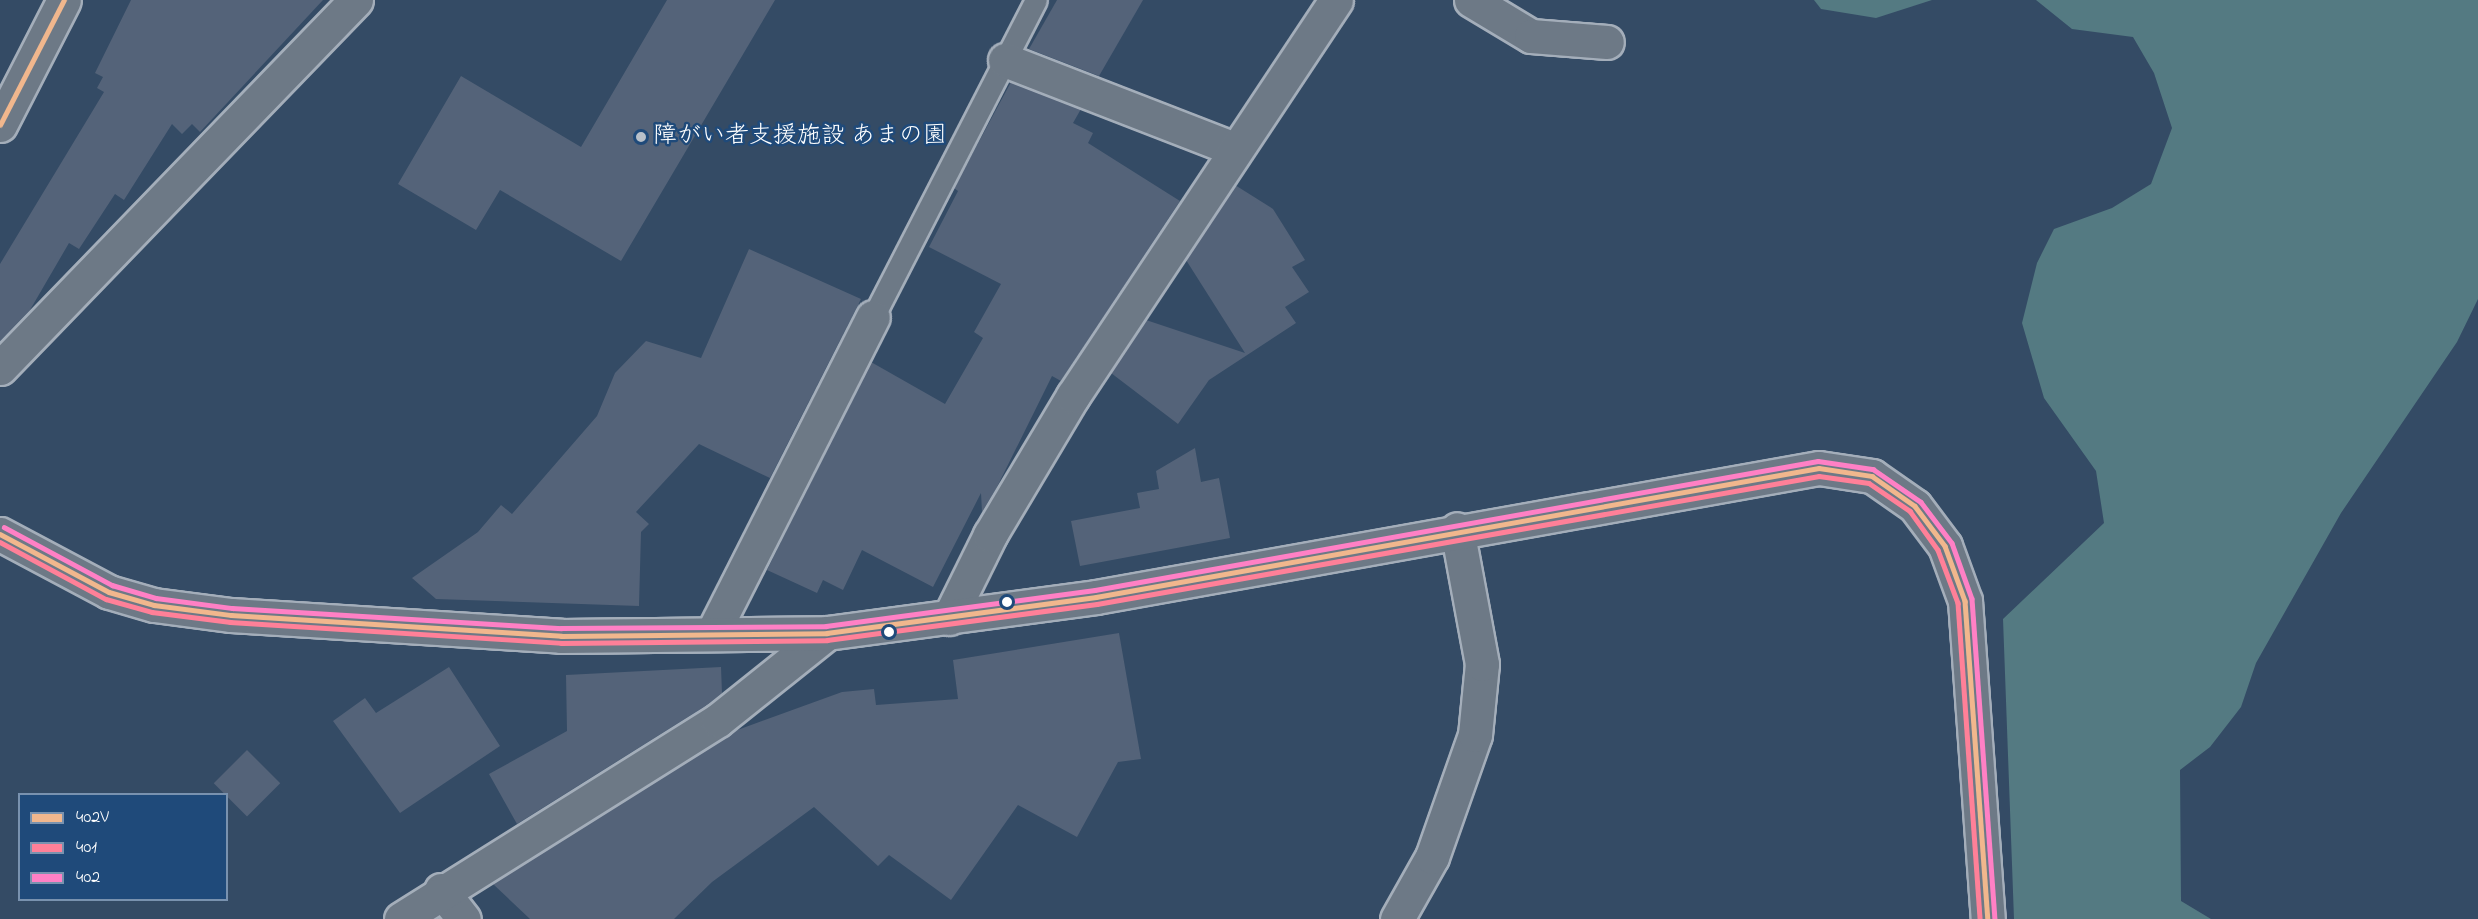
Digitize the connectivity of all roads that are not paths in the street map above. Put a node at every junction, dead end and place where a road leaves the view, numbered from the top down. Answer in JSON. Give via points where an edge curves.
{"nodes":[{"id":1,"x":64,"y":0,"type":"edge"},
{"id":2,"x":356,"y":0,"type":"edge"},
{"id":3,"x":1036,"y":0,"type":"edge"},
{"id":4,"x":1336,"y":0,"type":"edge"},
{"id":5,"x":1471,"y":0,"type":"edge"},
{"id":6,"x":1607,"y":42,"type":"dead end"},
{"id":7,"x":1005,"y":60,"type":"junction"},
{"id":8,"x":2,"y":114,"type":"edge"},
{"id":9,"x":1233,"y":148,"type":"junction"},
{"id":10,"x":873,"y":317,"type":"joint"},
{"id":11,"x":0,"y":368,"type":"edge"},
{"id":12,"x":1457,"y":529,"type":"junction"},
{"id":13,"x":0,"y":534,"type":"edge"},
{"id":14,"x":949,"y":618,"type":"junction"},
{"id":15,"x":713,"y":632,"type":"junction"},
{"id":16,"x":827,"y":633,"type":"junction"},
{"id":17,"x":441,"y":890,"type":"junction"},
{"id":18,"x":401,"y":919,"type":"edge"},
{"id":19,"x":464,"y":919,"type":"edge"},
{"id":20,"x":1397,"y":919,"type":"edge"},
{"id":21,"x":1988,"y":919,"type":"edge"}],
"edges":[{"from":1,"to":8,"type":"main road"},
{"from":2,"to":11,"type":"main road"},
{"from":3,"to":7,"type":"lane"},
{"from":4,"to":9,"type":"main road"},
{"from":5,"to":6,"type":"main road","via":[[1531,36]]},
{"from":7,"to":9,"type":"main road"},
{"from":7,"to":10,"type":"lane"},
{"from":9,"to":14,"type":"main road","via":[[1067,406],[990,535]]},
{"from":10,"to":15,"type":"main road"},
{"from":12,"to":14,"type":"main road","via":[[1096,597]]},
{"from":12,"to":20,"type":"main road","via":[[1482,664],[1475,735],[1432,857]]},
{"from":12,"to":21,"type":"main road","via":[[1818,468],[1872,476],[1915,506],[1945,546],[1965,601]]},
{"from":13,"to":15,"type":"main road","via":[[109,592],[154,605],[561,636]]},
{"from":14,"to":16,"type":"main road"},
{"from":15,"to":16,"type":"main road"},
{"from":16,"to":17,"type":"main road","via":[[718,720]]},
{"from":17,"to":18,"type":"main road"},
{"from":17,"to":19,"type":"main road"}]}
